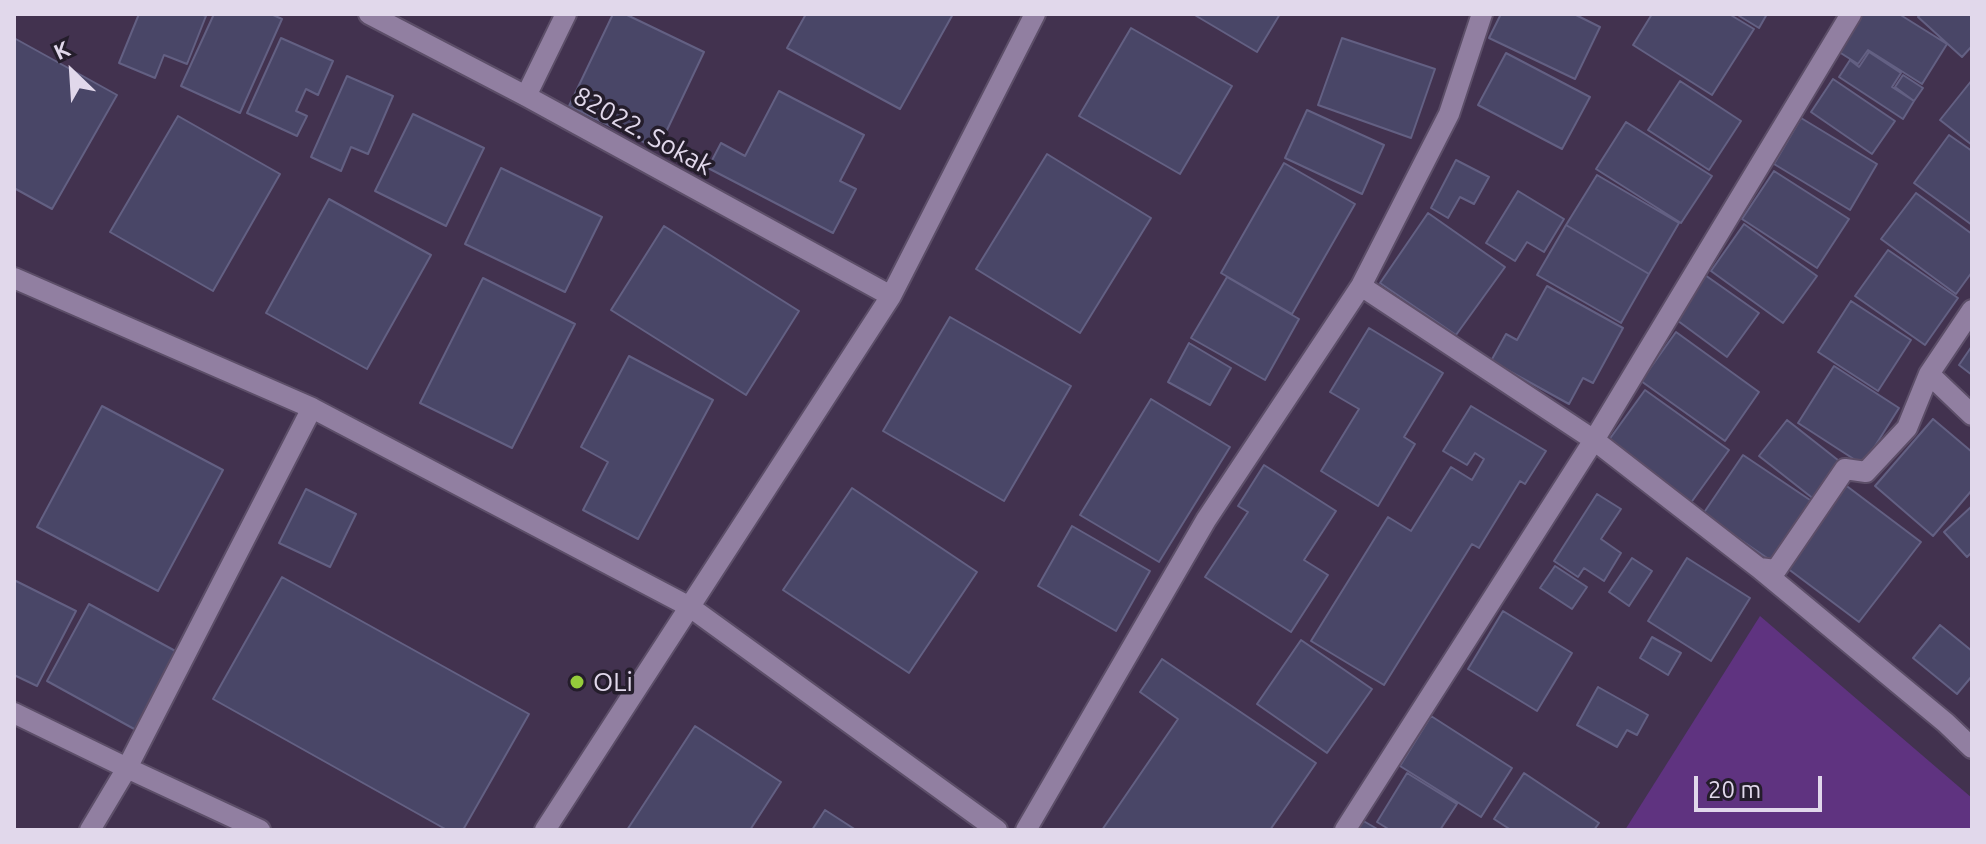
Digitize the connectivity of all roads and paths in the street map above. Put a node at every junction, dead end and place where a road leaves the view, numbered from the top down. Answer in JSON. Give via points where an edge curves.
{"nodes":[{"id":1,"x":369,"y":14,"type":"edge"},
{"id":2,"x":566,"y":14,"type":"edge"},
{"id":3,"x":1035,"y":14,"type":"edge"},
{"id":4,"x":1482,"y":14,"type":"edge"},
{"id":5,"x":1851,"y":14,"type":"edge"},
{"id":6,"x":526,"y":96,"type":"junction"},
{"id":7,"x":14,"y":278,"type":"edge"},
{"id":8,"x":1361,"y":286,"type":"junction"},
{"id":9,"x":891,"y":296,"type":"junction"},
{"id":10,"x":1972,"y":310,"type":"edge"},
{"id":11,"x":1929,"y":374,"type":"junction"},
{"id":12,"x":312,"y":408,"type":"junction"},
{"id":13,"x":1972,"y":415,"type":"edge"},
{"id":14,"x":1594,"y":440,"type":"junction"},
{"id":15,"x":1759,"y":568,"type":"junction"},
{"id":16,"x":690,"y":607,"type":"junction"},
{"id":17,"x":14,"y":713,"type":"edge"},
{"id":18,"x":1972,"y":748,"type":"edge"},
{"id":19,"x":127,"y":768,"type":"junction"},
{"id":20,"x":90,"y":830,"type":"edge"},
{"id":21,"x":260,"y":830,"type":"edge"},
{"id":22,"x":545,"y":830,"type":"edge"},
{"id":23,"x":997,"y":830,"type":"edge"},
{"id":24,"x":1026,"y":830,"type":"edge"},
{"id":25,"x":1345,"y":830,"type":"edge"}],
"edges":[{"from":1,"to":6,"type":"street","name":"82022. Sokak"},
{"from":2,"to":6,"type":"street"},
{"from":3,"to":9,"type":"street"},
{"from":4,"to":8,"type":"street","via":[[1449,114]]},
{"from":5,"to":14,"type":"street"},
{"from":6,"to":9,"type":"street","name":"82022. Sokak"},
{"from":7,"to":12,"type":"street"},
{"from":8,"to":14,"type":"street"},
{"from":8,"to":24,"type":"street","via":[[1206,520]]},
{"from":9,"to":16,"type":"street"},
{"from":10,"to":11,"type":"street"},
{"from":11,"to":13,"type":"street"},
{"from":11,"to":15,"type":"street","via":[[1907,428],[1866,472],[1845,469],[1776,570]]},
{"from":12,"to":16,"type":"street"},
{"from":12,"to":19,"type":"street"},
{"from":14,"to":15,"type":"street"},
{"from":14,"to":25,"type":"street"},
{"from":15,"to":18,"type":"street"},
{"from":16,"to":22,"type":"street"},
{"from":16,"to":23,"type":"street"},
{"from":17,"to":19,"type":"street"},
{"from":19,"to":20,"type":"street"},
{"from":19,"to":21,"type":"street"}]}
